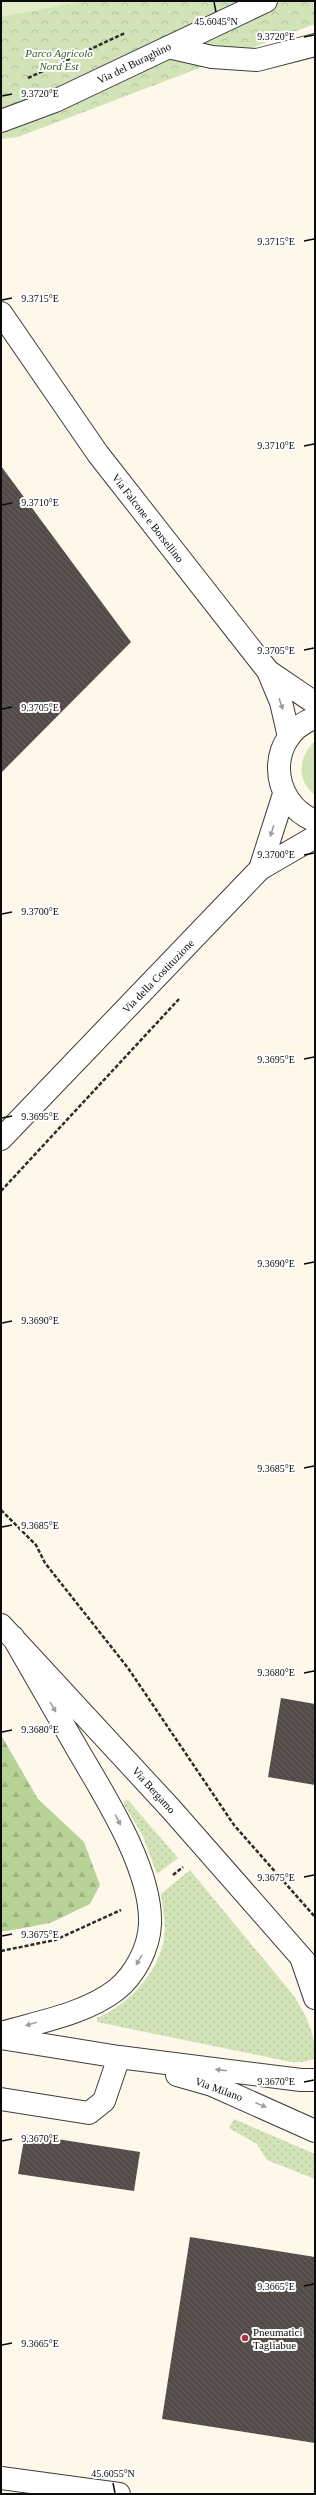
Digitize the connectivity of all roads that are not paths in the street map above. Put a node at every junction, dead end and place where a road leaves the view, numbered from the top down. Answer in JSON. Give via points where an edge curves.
{"nodes":[{"id":1,"x":266,"y":1,"type":"edge"},
{"id":2,"x":315,"y":45,"type":"edge"},
{"id":3,"x":168,"y":47,"type":"junction"},
{"id":4,"x":1,"y":121,"type":"edge"},
{"id":5,"x":1,"y":313,"type":"edge"},
{"id":6,"x":268,"y":671,"type":"junction"},
{"id":7,"x":315,"y":703,"type":"edge"},
{"id":8,"x":315,"y":718,"type":"edge"},
{"id":9,"x":289,"y":737,"type":"junction"},
{"id":10,"x":284,"y":794,"type":"junction"},
{"id":11,"x":315,"y":821,"type":"edge"},
{"id":12,"x":315,"y":837,"type":"edge"},
{"id":13,"x":260,"y":869,"type":"junction"},
{"id":14,"x":1,"y":1139,"type":"edge"},
{"id":15,"x":7,"y":1631,"type":"edge"},
{"id":16,"x":309,"y":1967,"type":"edge"},
{"id":17,"x":315,"y":1998,"type":"edge"},
{"id":18,"x":1,"y":2033,"type":"edge"},
{"id":19,"x":1,"y":2038,"type":"edge"},
{"id":20,"x":119,"y":2057,"type":"junction"},
{"id":21,"x":315,"y":2080,"type":"edge"},
{"id":22,"x":1,"y":2099,"type":"edge"},
{"id":23,"x":315,"y":2131,"type":"edge"},
{"id":24,"x":1,"y":2478,"type":"edge"},
{"id":25,"x":119,"y":2494,"type":"edge"}],
"edges":[{"from":1,"to":3,"type":"street","name":"Via del Buraghino"},
{"from":2,"to":3,"type":"street","via":[[257,60],[212,57]]},
{"from":3,"to":4,"type":"street","name":"Via del Buraghino","via":[[55,101]]},
{"from":5,"to":6,"type":"street","name":"Via Falcone e Borsellino","via":[[98,454]]},
{"from":6,"to":7,"type":"street","name":"Via Falcone e Borsellino"},
{"from":6,"to":9,"type":"street","one_way":true,"via":[[280,702]]},
{"from":8,"to":9,"type":"street","via":[[300,726]]},
{"from":9,"to":10,"type":"street","via":[[278,765]]},
{"from":10,"to":11,"type":"street","via":[[293,807]]},
{"from":10,"to":13,"type":"street","name":"Via della Costituzione","one_way":true},
{"from":12,"to":13,"type":"street"},
{"from":13,"to":14,"type":"street","name":"Via della Costituzione"},
{"from":15,"to":16,"type":"street","name":"Via Bergamo","via":[[171,1809]]},
{"from":15,"to":18,"type":"street","one_way":true,"via":[[128,1839],[146,1896],[150,1923],[141,1958],[118,1989],[101,2000],[81,2008]]},
{"from":16,"to":17,"type":"street","name":"Via Bergamo"},
{"from":19,"to":20,"type":"street","name":"Via Milano"},
{"from":21,"to":20,"type":"street","name":"Via Milano","one_way":true},
{"from":20,"to":22,"type":"street","via":[[104,2101],[89,2113]]},
{"from":20,"to":23,"type":"street","name":"Via Milano","one_way":true,"via":[[212,2085]]},
{"from":24,"to":25,"type":"street"}]}
